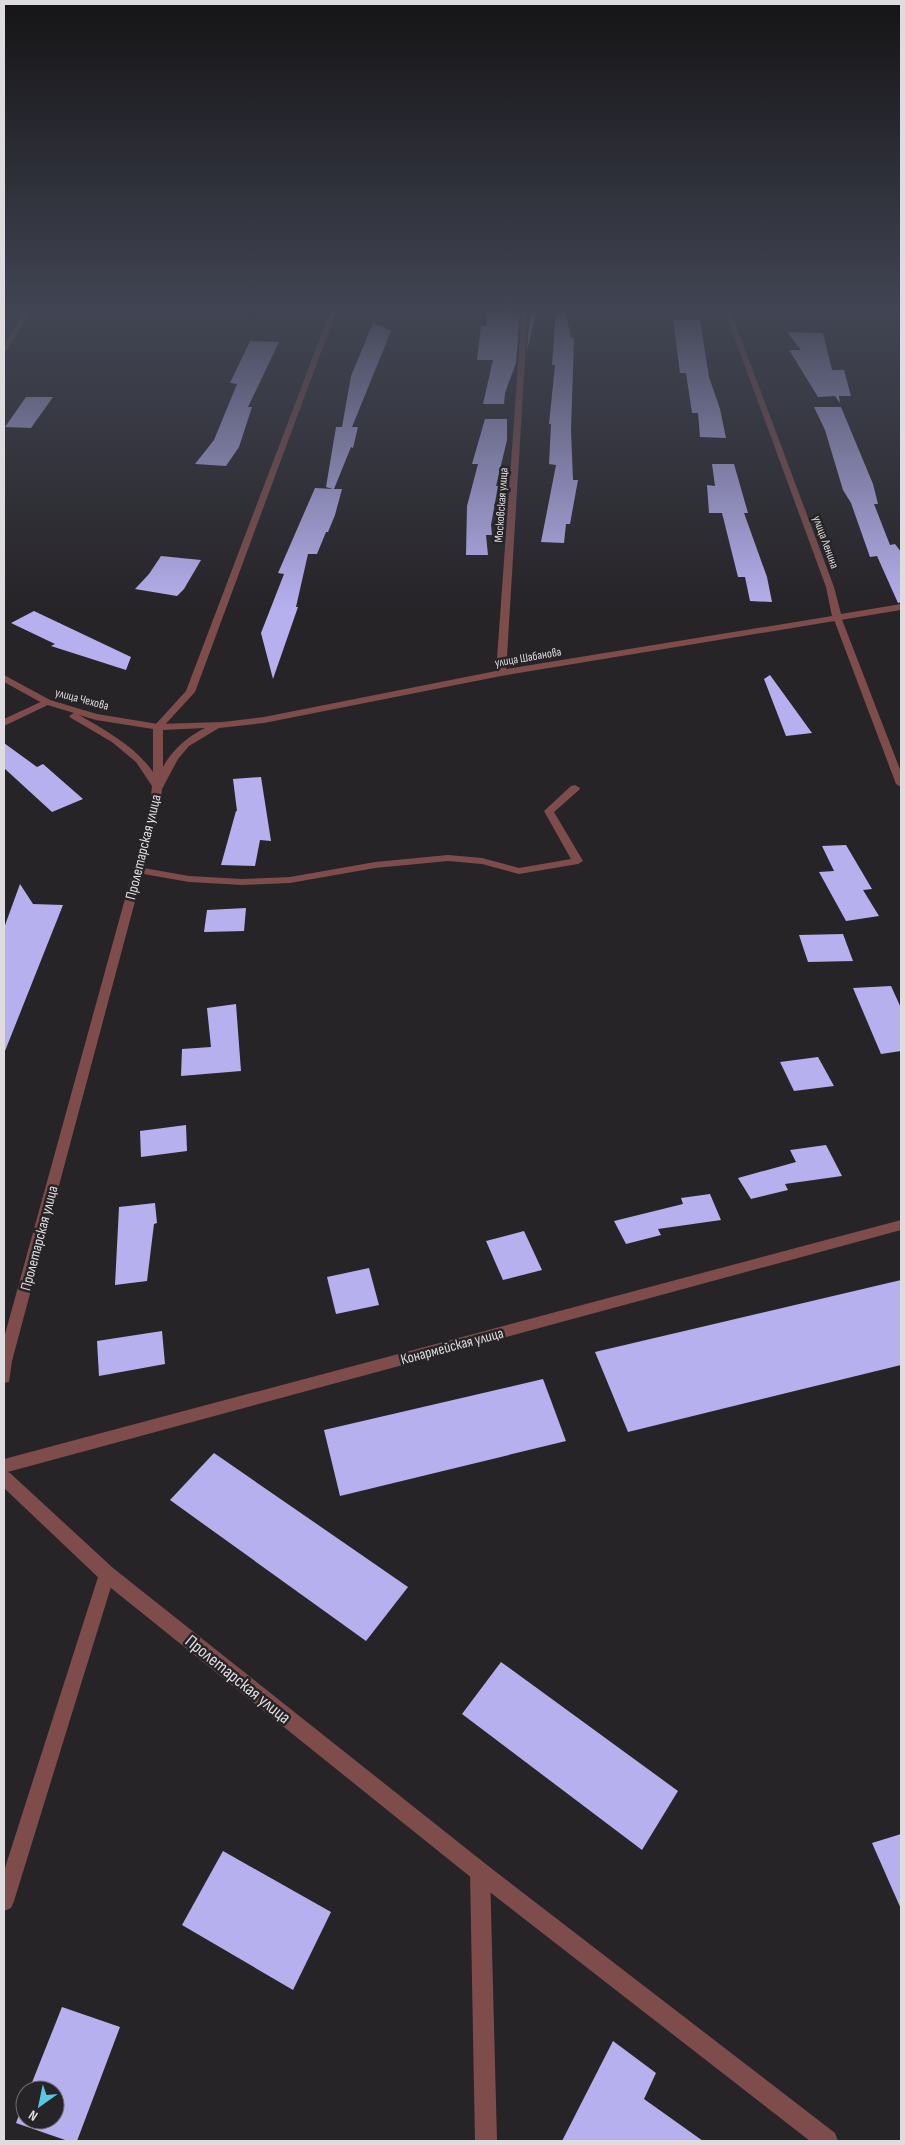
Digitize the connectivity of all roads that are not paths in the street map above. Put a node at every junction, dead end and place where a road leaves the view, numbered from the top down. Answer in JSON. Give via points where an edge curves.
{"nodes":[{"id":1,"x":296,"y":409,"type":"edge"},
{"id":2,"x":518,"y":409,"type":"edge"},
{"id":3,"x":764,"y":409,"type":"edge"},
{"id":4,"x":901,"y":607,"type":"edge"},
{"id":5,"x":837,"y":618,"type":"junction"},
{"id":6,"x":501,"y":674,"type":"junction"},
{"id":7,"x":4,"y":678,"type":"edge"},
{"id":8,"x":47,"y":702,"type":"junction"},
{"id":9,"x":4,"y":723,"type":"edge"},
{"id":10,"x":223,"y":725,"type":"junction"},
{"id":11,"x":158,"y":728,"type":"junction"},
{"id":12,"x":901,"y":784,"type":"edge"},
{"id":13,"x":158,"y":787,"type":"junction"},
{"id":14,"x":575,"y":788,"type":"dead end"},
{"id":15,"x":138,"y":870,"type":"junction"},
{"id":16,"x":901,"y":1225,"type":"edge"},
{"id":17,"x":4,"y":1377,"type":"edge"},
{"id":18,"x":4,"y":1466,"type":"edge"},
{"id":19,"x":4,"y":1478,"type":"edge"},
{"id":20,"x":107,"y":1574,"type":"junction"},
{"id":21,"x":480,"y":1872,"type":"junction"},
{"id":22,"x":4,"y":1901,"type":"edge"},
{"id":23,"x":486,"y":2141,"type":"edge"},
{"id":24,"x":826,"y":2141,"type":"edge"}],
"edges":[{"from":1,"to":11,"type":"street","via":[[190,692]]},
{"from":2,"to":6,"type":"street","name":"Московская улица"},
{"from":3,"to":5,"type":"street","name":"улица Ленина","via":[[830,587]]},
{"from":4,"to":5,"type":"street","name":"улица Шабанова"},
{"from":5,"to":6,"type":"street","name":"улица Шабанова"},
{"from":5,"to":12,"type":"street","name":"улица Ленина"},
{"from":6,"to":10,"type":"street","name":"улица Шабанова"},
{"from":7,"to":8,"type":"street","name":"улица Чехова"},
{"from":8,"to":9,"type":"street"},
{"from":8,"to":11,"type":"street","name":"улица Чехова","via":[[96,717]]},
{"from":8,"to":13,"type":"street","via":[[115,740],[138,760]]},
{"from":10,"to":11,"type":"street","name":"улица Шабанова"},
{"from":10,"to":13,"type":"street","via":[[182,747],[169,762]]},
{"from":11,"to":13,"type":"street","name":"Пролетарская улица"},
{"from":13,"to":15,"type":"street","name":"Пролетарская улица"},
{"from":14,"to":15,"type":"street","via":[[549,811],[578,861],[519,872],[482,861],[448,858],[375,865],[290,880],[242,882],[189,879]]},
{"from":15,"to":17,"type":"street","name":"Пролетарская улица"},
{"from":16,"to":18,"type":"street","name":"Конармейская улица"},
{"from":19,"to":20,"type":"street","name":"Пролетарская улица"},
{"from":20,"to":21,"type":"street","name":"Пролетарская улица"},
{"from":20,"to":22,"type":"street"},
{"from":21,"to":23,"type":"street"},
{"from":21,"to":24,"type":"street","name":"Пролетарская улица"}]}
